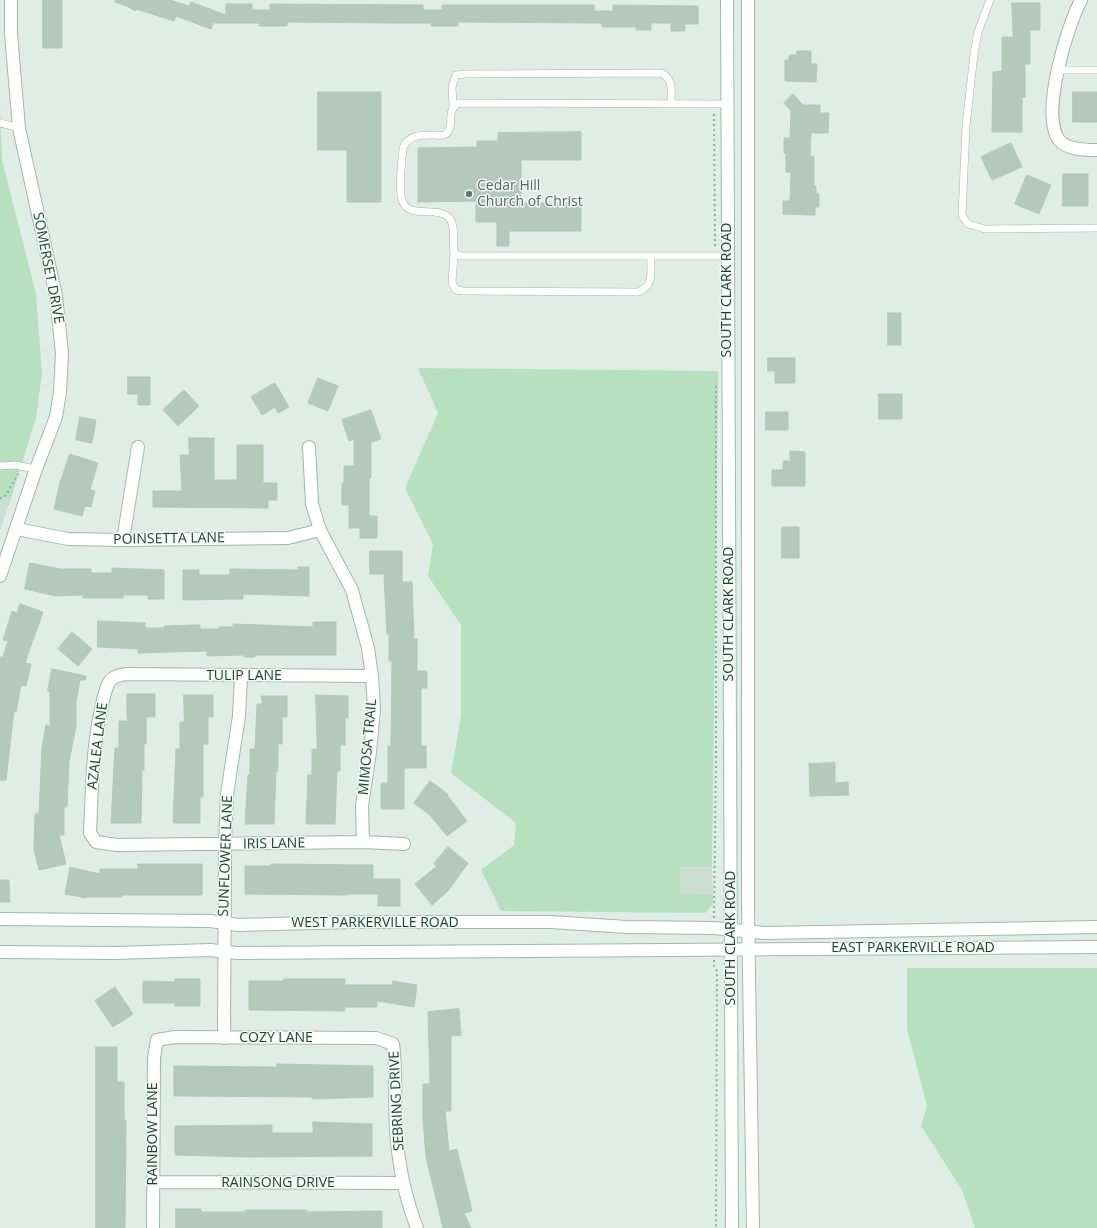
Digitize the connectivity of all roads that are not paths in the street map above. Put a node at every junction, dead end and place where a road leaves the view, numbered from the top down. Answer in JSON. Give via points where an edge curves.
{"nodes":[{"id":1,"x":11,"y":0,"type":"edge"},
{"id":2,"x":727,"y":0,"type":"edge"},
{"id":3,"x":748,"y":0,"type":"edge"},
{"id":4,"x":990,"y":0,"type":"edge"},
{"id":5,"x":1081,"y":0,"type":"edge"},
{"id":6,"x":1058,"y":70,"type":"junction"},
{"id":7,"x":1097,"y":70,"type":"edge"},
{"id":8,"x":671,"y":104,"type":"junction"},
{"id":9,"x":720,"y":104,"type":"junction"},
{"id":10,"x":748,"y":104,"type":"junction"},
{"id":11,"x":453,"y":106,"type":"junction"},
{"id":12,"x":0,"y":123,"type":"edge"},
{"id":13,"x":19,"y":128,"type":"junction"},
{"id":14,"x":1097,"y":150,"type":"edge"},
{"id":15,"x":1097,"y":228,"type":"edge"},
{"id":16,"x":454,"y":253,"type":"junction"},
{"id":17,"x":721,"y":256,"type":"junction"},
{"id":18,"x":748,"y":256,"type":"junction"},
{"id":19,"x":651,"y":257,"type":"junction"},
{"id":20,"x":138,"y":447,"type":"dead end"},
{"id":21,"x":309,"y":447,"type":"dead end"},
{"id":22,"x":0,"y":466,"type":"edge"},
{"id":23,"x":36,"y":469,"type":"junction"},
{"id":24,"x":17,"y":529,"type":"junction"},
{"id":25,"x":320,"y":530,"type":"junction"},
{"id":26,"x":123,"y":540,"type":"junction"},
{"id":27,"x":0,"y":576,"type":"edge"},
{"id":28,"x":116,"y":676,"type":"joint"},
{"id":29,"x":241,"y":676,"type":"junction"},
{"id":30,"x":372,"y":676,"type":"junction"},
{"id":31,"x":96,"y":842,"type":"joint"},
{"id":32,"x":363,"y":842,"type":"junction"},
{"id":33,"x":225,"y":844,"type":"junction"},
{"id":34,"x":404,"y":844,"type":"dead end"},
{"id":35,"x":0,"y":919,"type":"edge"},
{"id":36,"x":224,"y":923,"type":"junction"},
{"id":37,"x":1097,"y":927,"type":"edge"},
{"id":38,"x":730,"y":929,"type":"junction"},
{"id":39,"x":749,"y":931,"type":"junction"},
{"id":40,"x":1097,"y":947,"type":"edge"},
{"id":41,"x":730,"y":949,"type":"junction"},
{"id":42,"x":749,"y":949,"type":"junction"},
{"id":43,"x":0,"y":952,"type":"edge"},
{"id":44,"x":224,"y":952,"type":"junction"},
{"id":45,"x":224,"y":1038,"type":"junction"},
{"id":46,"x":157,"y":1040,"type":"joint"},
{"id":47,"x":393,"y":1044,"type":"joint"},
{"id":48,"x":153,"y":1182,"type":"junction"},
{"id":49,"x":403,"y":1183,"type":"junction"},
{"id":50,"x":153,"y":1228,"type":"edge"},
{"id":51,"x":417,"y":1228,"type":"edge"},
{"id":52,"x":732,"y":1228,"type":"edge"},
{"id":53,"x":753,"y":1228,"type":"edge"}],
"edges":[{"from":1,"to":13,"type":"street","name":"SOMERSET DRIVE","via":[[11,34]]},
{"from":2,"to":9,"type":"street","name":"SOUTH CLARK ROAD"},
{"from":3,"to":10,"type":"street","name":"SOUTH CLARK ROAD"},
{"from":4,"to":15,"type":"lane","via":[[978,32],[974,54],[966,126],[962,215],[968,224],[985,229]]},
{"from":5,"to":6,"type":"street","via":[[1073,16]]},
{"from":6,"to":7,"type":"lane"},
{"from":6,"to":14,"type":"street","via":[[1052,121],[1060,140],[1071,147]]},
{"from":8,"to":9,"type":"lane"},
{"from":8,"to":11,"type":"lane","via":[[459,103]]},
{"from":8,"to":11,"type":"lane","via":[[671,82],[667,76],[661,74],[465,74],[456,75],[454,79]]},
{"from":9,"to":10,"type":"street"},
{"from":9,"to":17,"type":"street","name":"SOUTH CLARK ROAD"},
{"from":10,"to":18,"type":"street","name":"SOUTH CLARK ROAD"},
{"from":11,"to":16,"type":"lane","via":[[448,133],[412,136],[406,141],[403,148],[402,198],[408,209],[436,211],[450,220],[453,226]]},
{"from":12,"to":13,"type":"lane"},
{"from":13,"to":23,"type":"street","name":"SOMERSET DRIVE","via":[[56,296],[62,353],[56,417]]},
{"from":16,"to":19,"type":"lane","via":[[468,258]]},
{"from":16,"to":19,"type":"lane","via":[[452,283],[456,290],[463,291],[638,292],[650,283]]},
{"from":17,"to":18,"type":"street"},
{"from":17,"to":19,"type":"lane"},
{"from":17,"to":38,"type":"street","name":"SOUTH CLARK ROAD","via":[[732,900]]},
{"from":18,"to":39,"type":"street","name":"SOUTH CLARK ROAD"},
{"from":20,"to":26,"type":"street"},
{"from":21,"to":25,"type":"street","name":"MIMOSA TRAIL","via":[[312,504]]},
{"from":22,"to":23,"type":"lane","via":[[15,465]]},
{"from":23,"to":24,"type":"street","name":"SOMERSET DRIVE"},
{"from":24,"to":26,"type":"street","name":"POINSETTA LANE","via":[[68,539]]},
{"from":24,"to":27,"type":"street","name":"SOMERSET DRIVE"},
{"from":25,"to":26,"type":"street","name":"POINSETTA LANE","via":[[288,538]]},
{"from":25,"to":30,"type":"street","name":"MIMOSA TRAIL","via":[[352,590],[368,648]]},
{"from":28,"to":29,"type":"street","name":"TULIP LANE"},
{"from":28,"to":31,"type":"street","name":"AZALEA LANE","via":[[105,693],[93,765],[90,833]]},
{"from":29,"to":30,"type":"street","name":"TULIP LANE"},
{"from":29,"to":33,"type":"street","name":"SUNFLOWER LANE","via":[[239,716],[227,794]]},
{"from":30,"to":32,"type":"street","name":"MIMOSA TRAIL","via":[[374,709],[362,806]]},
{"from":31,"to":33,"type":"street","name":"IRIS LANE","via":[[118,845]]},
{"from":32,"to":33,"type":"street","name":"IRIS LANE"},
{"from":32,"to":34,"type":"street","name":"IRIS LANE"},
{"from":33,"to":36,"type":"street","name":"SUNFLOWER LANE"},
{"from":35,"to":36,"type":"street","name":"WEST PARKERVILLE ROAD"},
{"from":36,"to":38,"type":"street","name":"WEST PARKERVILLE ROAD","via":[[551,922],[627,927]]},
{"from":36,"to":44,"type":"street","name":"SUNFLOWER LANE"},
{"from":37,"to":39,"type":"street","name":"EAST PARKERVILLE ROAD","via":[[764,933]]},
{"from":38,"to":39,"type":"street","name":"WEST PARKERVILLE ROAD"},
{"from":38,"to":41,"type":"street","name":"SOUTH CLARK ROAD"},
{"from":39,"to":42,"type":"street","name":"SOUTH CLARK ROAD"},
{"from":40,"to":42,"type":"street","name":"EAST PARKERVILLE ROAD"},
{"from":41,"to":42,"type":"street","name":"EAST PARKERVILLE ROAD"},
{"from":41,"to":44,"type":"street","name":"WEST PARKERVILLE ROAD","via":[[406,953]]},
{"from":41,"to":52,"type":"street","name":"SOUTH CLARK ROAD"},
{"from":42,"to":53,"type":"street","name":"SOUTH CLARK ROAD"},
{"from":43,"to":44,"type":"street","name":"WEST PARKERVILLE ROAD"},
{"from":44,"to":45,"type":"street","name":"SUNFLOWER LANE"},
{"from":45,"to":46,"type":"street","name":"COZY LANE","via":[[175,1037]]},
{"from":45,"to":47,"type":"street","name":"COZY LANE","via":[[376,1038]]},
{"from":46,"to":48,"type":"street","name":"RAINBOW LANE","via":[[154,1058]]},
{"from":47,"to":49,"type":"street","name":"SEBRING DRIVE","via":[[396,1060],[396,1130]]},
{"from":48,"to":49,"type":"street","name":"RAINSONG DRIVE"},
{"from":48,"to":50,"type":"street","name":"RAINBOW LANE"},
{"from":49,"to":51,"type":"street","name":"SEBRING DRIVE"}]}
